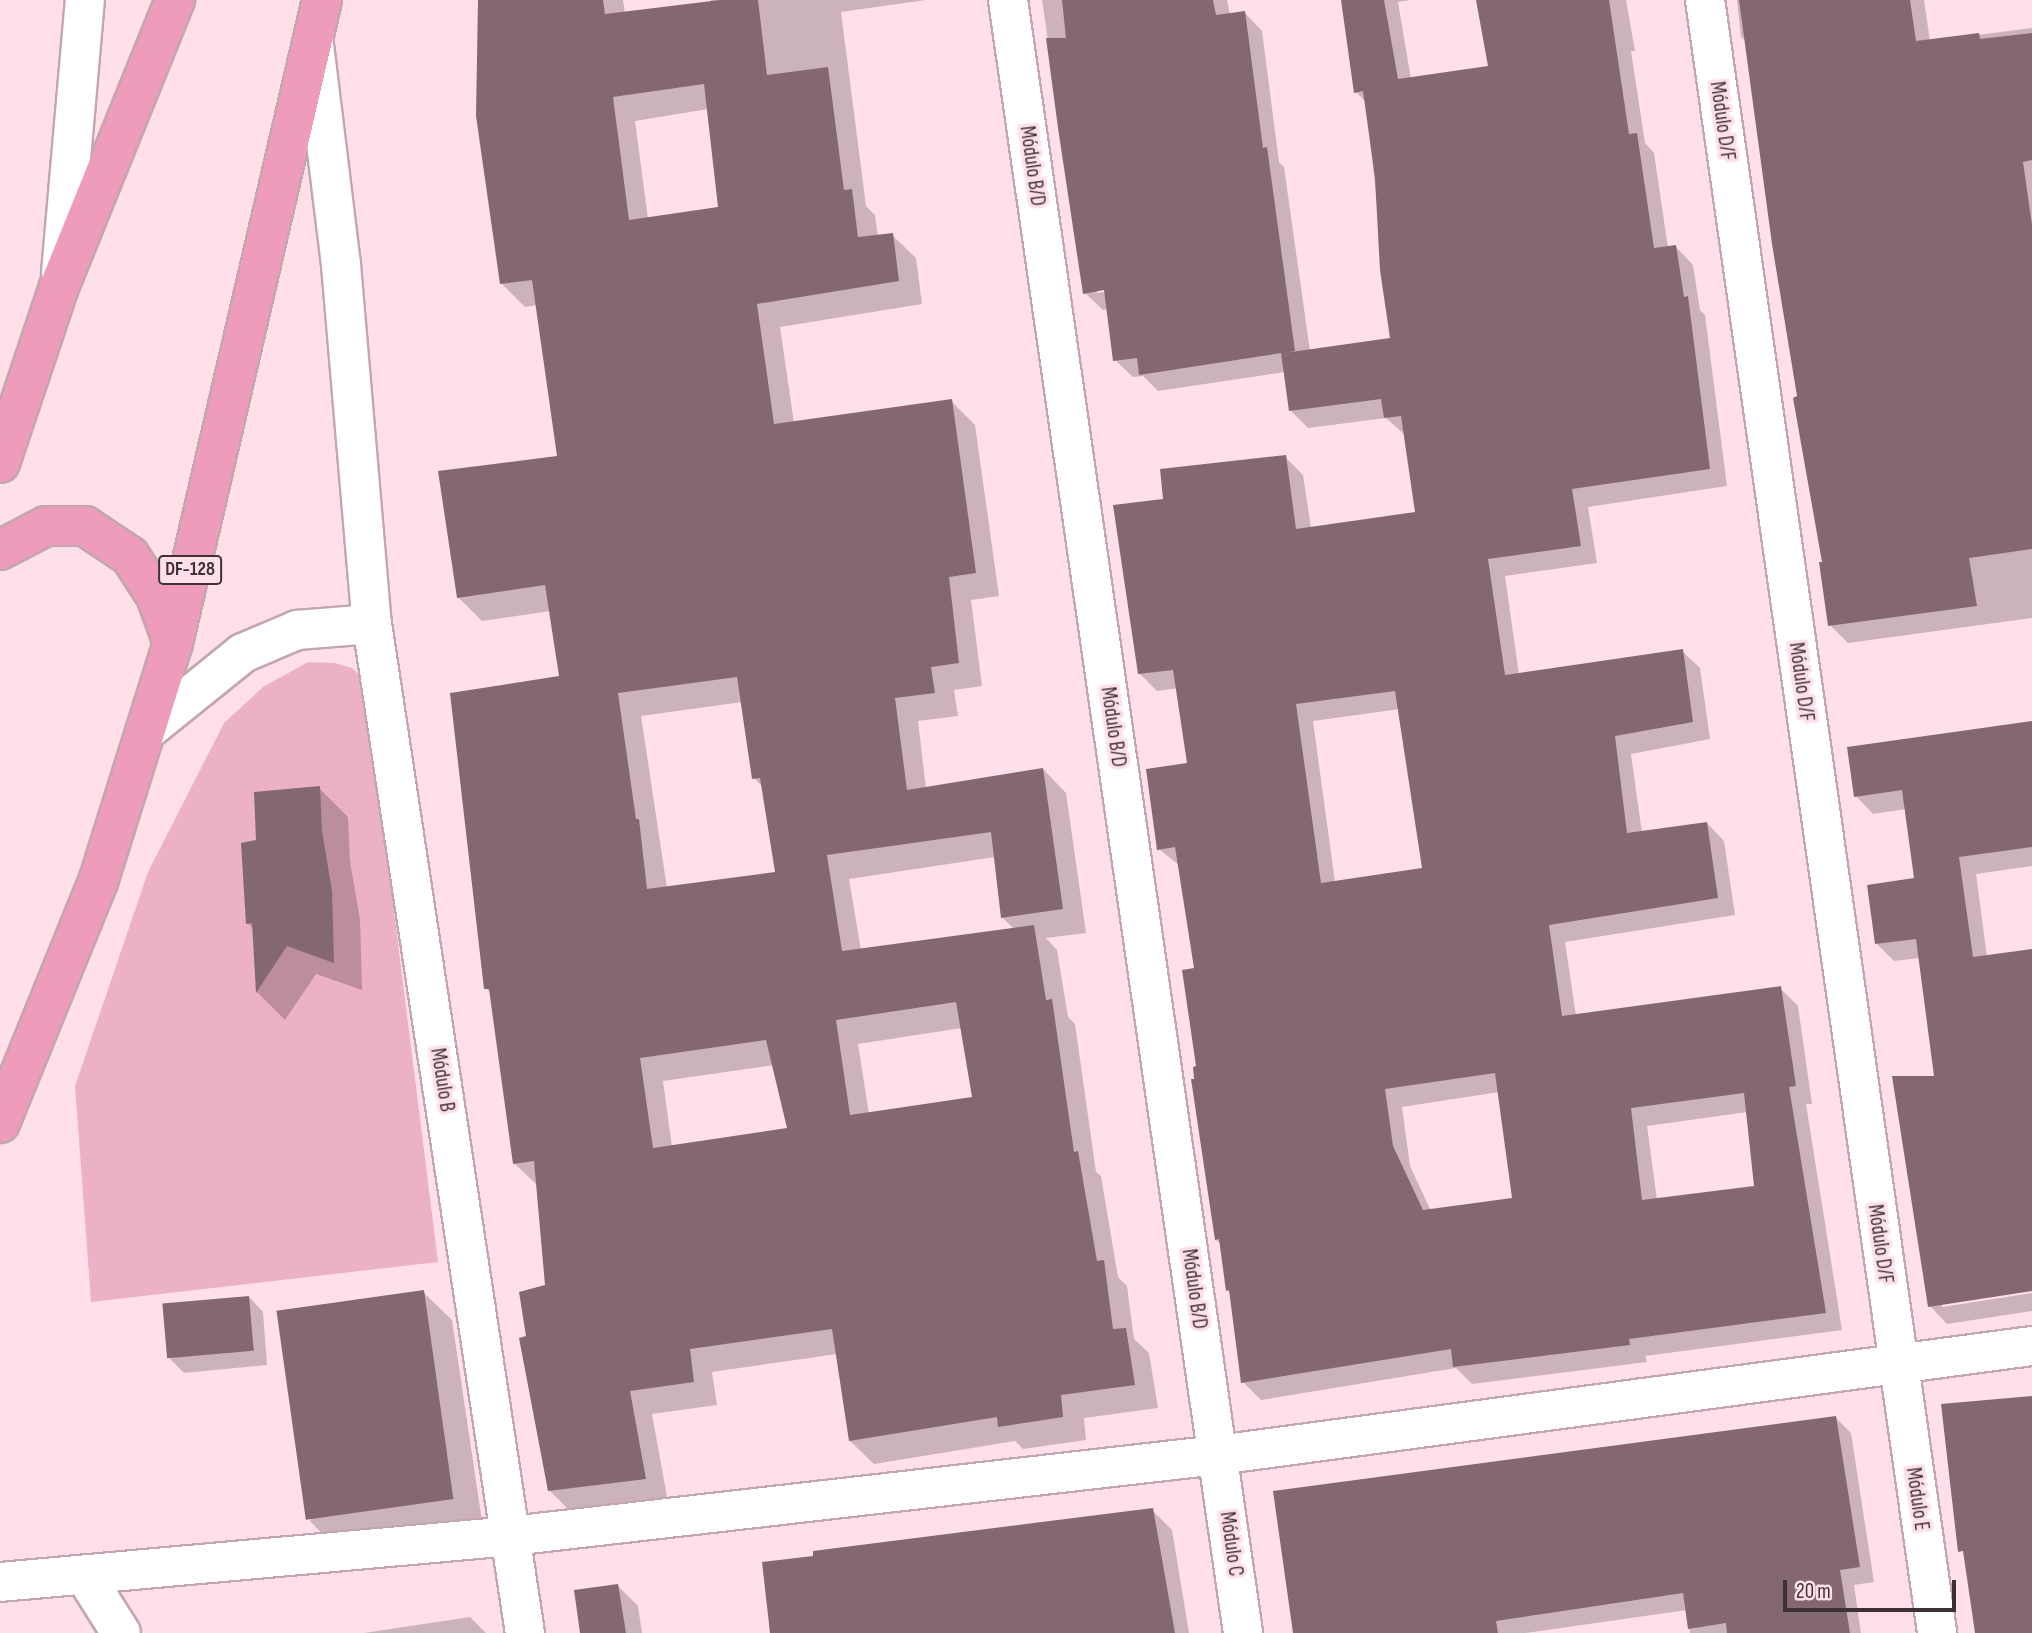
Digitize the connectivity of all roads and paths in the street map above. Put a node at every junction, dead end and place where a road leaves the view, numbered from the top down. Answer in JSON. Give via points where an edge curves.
{"nodes":[{"id":1,"x":85,"y":0,"type":"edge"},
{"id":2,"x":174,"y":0,"type":"edge"},
{"id":3,"x":322,"y":0,"type":"edge"},
{"id":4,"x":1008,"y":0,"type":"edge"},
{"id":5,"x":1705,"y":0,"type":"edge"},
{"id":6,"x":314,"y":45,"type":"junction"},
{"id":7,"x":59,"y":287,"type":"junction"},
{"id":8,"x":0,"y":463,"type":"edge"},
{"id":9,"x":0,"y":550,"type":"edge"},
{"id":10,"x":372,"y":624,"type":"junction"},
{"id":11,"x":173,"y":643,"type":"junction"},
{"id":12,"x":145,"y":732,"type":"junction"},
{"id":13,"x":0,"y":1123,"type":"edge"},
{"id":14,"x":2032,"y":1346,"type":"edge"},
{"id":15,"x":1897,"y":1365,"type":"junction"},
{"id":16,"x":1219,"y":1455,"type":"junction"},
{"id":17,"x":511,"y":1536,"type":"junction"},
{"id":18,"x":85,"y":1576,"type":"junction"},
{"id":19,"x":0,"y":1583,"type":"edge"},
{"id":20,"x":121,"y":1633,"type":"edge"},
{"id":21,"x":525,"y":1633,"type":"edge"},
{"id":22,"x":1243,"y":1633,"type":"edge"},
{"id":23,"x":1937,"y":1633,"type":"edge"}],
"edges":[{"from":1,"to":7,"type":"street"},
{"from":2,"to":7,"type":"main road"},
{"from":3,"to":6,"type":"main road","name":"DF-128","number":"DF-128"},
{"from":4,"to":16,"type":"street","name":"Módulo B/D"},
{"from":5,"to":15,"type":"street","name":"Módulo D/F"},
{"from":6,"to":10,"type":"street","name":"Módulo B","via":[[341,265]]},
{"from":6,"to":11,"type":"main road","name":"DF-128","number":"DF-128"},
{"from":7,"to":8,"type":"main road"},
{"from":9,"to":11,"type":"main road","via":[[46,526],[85,526],[130,556],[156,596]]},
{"from":10,"to":12,"type":"street","via":[[297,630],[243,653]]},
{"from":10,"to":17,"type":"street","name":"Módulo B"},
{"from":11,"to":12,"type":"main road","name":"DF-128","number":"DF-128"},
{"from":12,"to":13,"type":"main road","name":"DF-128","number":"DF-128","via":[[98,882]]},
{"from":14,"to":15,"type":"street"},
{"from":15,"to":16,"type":"street"},
{"from":15,"to":23,"type":"street","name":"Módulo E"},
{"from":16,"to":17,"type":"street"},
{"from":16,"to":22,"type":"street","name":"Módulo C"},
{"from":17,"to":18,"type":"street"},
{"from":17,"to":21,"type":"street","name":"Módulo B"},
{"from":18,"to":19,"type":"street"},
{"from":18,"to":20,"type":"street"}]}
